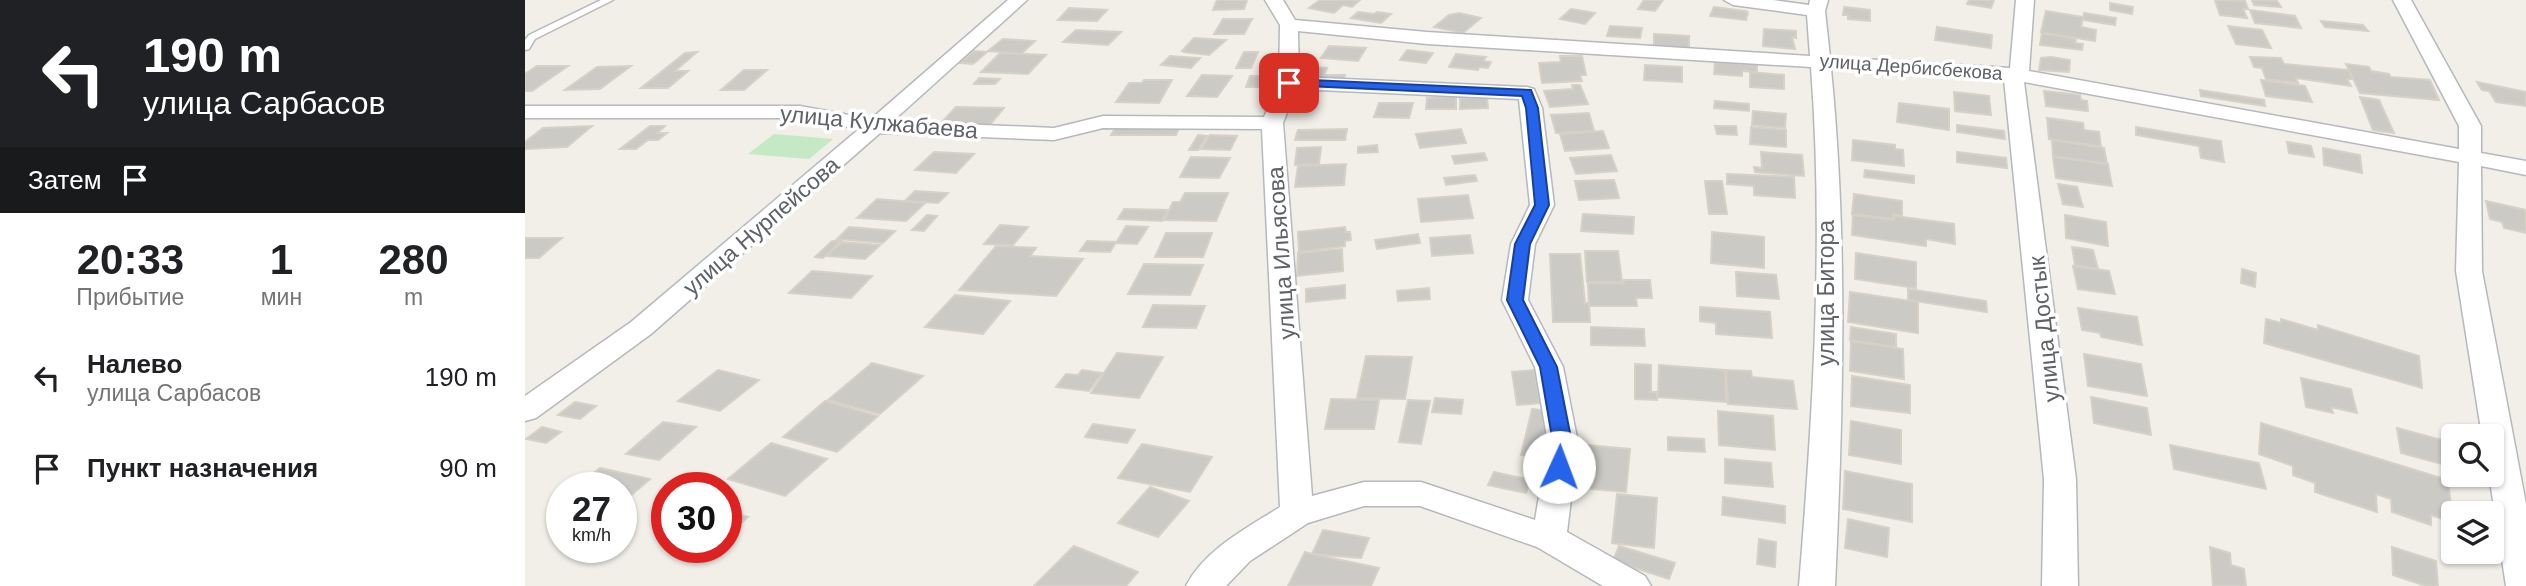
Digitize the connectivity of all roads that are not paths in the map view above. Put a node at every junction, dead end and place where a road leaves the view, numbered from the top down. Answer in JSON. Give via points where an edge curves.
{"nodes":[{"id":1,"x":608,"y":0,"type":"edge"},
{"id":2,"x":1018,"y":0,"type":"edge"},
{"id":3,"x":1274,"y":0,"type":"edge"},
{"id":4,"x":1733,"y":0,"type":"edge"},
{"id":5,"x":2025,"y":0,"type":"edge"},
{"id":6,"x":2402,"y":0,"type":"edge"},
{"id":7,"x":1817,"y":6,"type":"edge"},
{"id":8,"x":1289,"y":25,"type":"junction"},
{"id":9,"x":525,"y":47,"type":"edge"},
{"id":10,"x":1823,"y":62,"type":"junction"},
{"id":11,"x":2016,"y":74,"type":"junction"},
{"id":12,"x":1289,"y":83,"type":"junction"},
{"id":13,"x":525,"y":112,"type":"edge"},
{"id":14,"x":1272,"y":123,"type":"junction"},
{"id":15,"x":875,"y":126,"type":"junction"},
{"id":16,"x":2469,"y":155,"type":"junction"},
{"id":17,"x":2526,"y":168,"type":"edge"},
{"id":18,"x":525,"y":411,"type":"edge"},
{"id":19,"x":1297,"y":513,"type":"junction"},
{"id":20,"x":1549,"y":538,"type":"junction"},
{"id":21,"x":1203,"y":586,"type":"edge"},
{"id":22,"x":1633,"y":586,"type":"edge"},
{"id":23,"x":1817,"y":586,"type":"edge"},
{"id":24,"x":2060,"y":586,"type":"edge"},
{"id":25,"x":2523,"y":586,"type":"edge"}],
"edges":[{"from":1,"to":9,"type":"lane","via":[[532,37]]},
{"from":2,"to":15,"type":"street","name":"улица Нурпейсова"},
{"from":3,"to":8,"type":"street"},
{"from":4,"to":7,"type":"street"},
{"from":5,"to":11,"type":"street","name":"улица Достык"},
{"from":6,"to":16,"type":"street","via":[[2470,126]]},
{"from":7,"to":10,"type":"street","name":"улица Битора"},
{"from":8,"to":10,"type":"street","name":"улица Дербисбекова"},
{"from":8,"to":12,"type":"street","name":"улица Ильясова"},
{"from":10,"to":11,"type":"street","name":"улица Дербисбекова"},
{"from":10,"to":23,"type":"street","name":"улица Битора","via":[[1828,147],[1826,443]]},
{"from":11,"to":16,"type":"street","name":"улица Дербисбекова"},
{"from":11,"to":24,"type":"street","name":"улица Достык","via":[[2060,479]]},
{"from":12,"to":14,"type":"street","name":"улица Ильясова"},
{"from":12,"to":20,"type":"street","via":[[1527,93],[1542,205],[1523,244],[1515,300],[1549,367],[1563,443]]},
{"from":13,"to":15,"type":"street","name":"улица Кулжабаева","via":[[800,112]]},
{"from":14,"to":15,"type":"street","name":"улица Кулжабаева","via":[[1103,122],[1054,134]]},
{"from":14,"to":19,"type":"street","name":"улица Ильясова"},
{"from":15,"to":18,"type":"street","name":"улица Нурпейсова","via":[[641,328]]},
{"from":16,"to":17,"type":"street","name":"улица Дербисбекова"},
{"from":16,"to":25,"type":"street","via":[[2469,271]]},
{"from":19,"to":20,"type":"street","via":[[1364,494],[1421,494]]},
{"from":19,"to":21,"type":"street","via":[[1238,551]]},
{"from":20,"to":22,"type":"street"}]}
